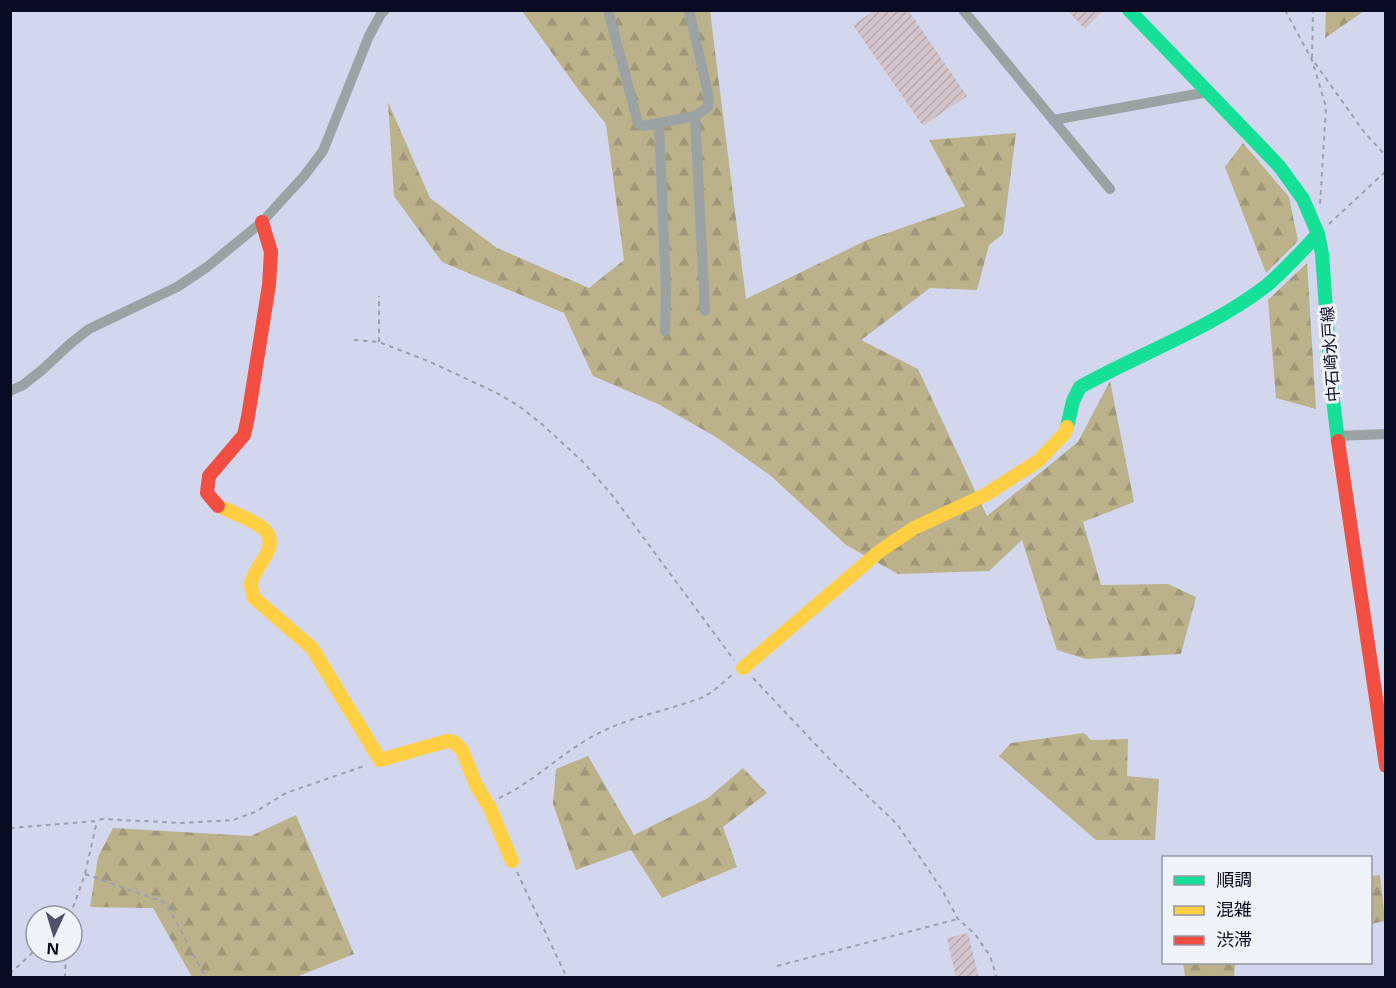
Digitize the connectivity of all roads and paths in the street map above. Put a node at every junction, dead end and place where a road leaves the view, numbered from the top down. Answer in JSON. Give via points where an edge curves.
{"nodes":[{"id":1,"x":385,"y":10,"type":"edge"},
{"id":2,"x":608,"y":10,"type":"edge"},
{"id":3,"x":689,"y":10,"type":"edge"},
{"id":4,"x":963,"y":10,"type":"edge"},
{"id":5,"x":1129,"y":10,"type":"edge"},
{"id":6,"x":1285,"y":10,"type":"edge"},
{"id":7,"x":1312,"y":10,"type":"edge"},
{"id":8,"x":1312,"y":60,"type":"junction"},
{"id":9,"x":1208,"y":92,"type":"junction"},
{"id":10,"x":695,"y":116,"type":"junction"},
{"id":11,"x":1053,"y":120,"type":"junction"},
{"id":12,"x":659,"y":124,"type":"junction"},
{"id":13,"x":1386,"y":156,"type":"edge"},
{"id":14,"x":1386,"y":171,"type":"edge"},
{"id":15,"x":1110,"y":189,"type":"dead end"},
{"id":16,"x":1312,"y":220,"type":"junction"},
{"id":17,"x":262,"y":222,"type":"junction"},
{"id":18,"x":1318,"y":234,"type":"junction"},
{"id":19,"x":380,"y":296,"type":"dead end"},
{"id":20,"x":705,"y":311,"type":"dead end"},
{"id":21,"x":664,"y":331,"type":"dead end"},
{"id":22,"x":354,"y":340,"type":"dead end"},
{"id":23,"x":379,"y":342,"type":"junction"},
{"id":24,"x":10,"y":391,"type":"edge"},
{"id":25,"x":1386,"y":434,"type":"edge"},
{"id":26,"x":1337,"y":436,"type":"junction"},
{"id":27,"x":743,"y":668,"type":"junction"},
{"id":28,"x":380,"y":760,"type":"junction"},
{"id":29,"x":1386,"y":766,"type":"edge"},
{"id":30,"x":486,"y":801,"type":"junction"},
{"id":31,"x":97,"y":821,"type":"junction"},
{"id":32,"x":10,"y":828,"type":"edge"},
{"id":33,"x":512,"y":861,"type":"joint"},
{"id":34,"x":85,"y":874,"type":"junction"},
{"id":35,"x":74,"y":904,"type":"edge"},
{"id":36,"x":958,"y":919,"type":"junction"},
{"id":37,"x":24,"y":961,"type":"edge"},
{"id":38,"x":777,"y":966,"type":"dead end"},
{"id":39,"x":10,"y":974,"type":"edge"},
{"id":40,"x":206,"y":978,"type":"edge"},
{"id":41,"x":567,"y":978,"type":"edge"},
{"id":42,"x":997,"y":978,"type":"edge"}],
"edges":[{"from":1,"to":17,"type":"street","via":[[369,36],[323,151]]},
{"from":2,"to":12,"type":"street","via":[[638,123]]},
{"from":3,"to":10,"type":"street","via":[[709,98],[708,107]]},
{"from":4,"to":11,"type":"street"},
{"from":5,"to":9,"type":"street","name":"中石崎水戸線"},
{"from":6,"to":8,"type":"path"},
{"from":7,"to":8,"type":"path"},
{"from":8,"to":13,"type":"path"},
{"from":8,"to":16,"type":"path","via":[[1326,107],[1320,205]]},
{"from":9,"to":11,"type":"street"},
{"from":9,"to":16,"type":"street","name":"中石崎水戸線","via":[[1279,166],[1303,199]]},
{"from":10,"to":12,"type":"street"},
{"from":10,"to":20,"type":"street"},
{"from":11,"to":15,"type":"street"},
{"from":12,"to":21,"type":"street"},
{"from":14,"to":18,"type":"path"},
{"from":16,"to":18,"type":"street","name":"中石崎水戸線"},
{"from":17,"to":24,"type":"street","via":[[177,288],[89,329],[23,385]]},
{"from":17,"to":28,"type":"street","via":[[271,252],[269,285],[248,417],[244,435],[209,476],[207,493],[217,505],[264,529],[270,549],[254,575],[254,598],[312,648]]},
{"from":18,"to":26,"type":"street","name":"中石崎水戸線"},
{"from":18,"to":27,"type":"street","via":[[1269,284],[1232,310],[1080,387],[1065,434],[1038,461],[985,495],[914,528],[880,551]]},
{"from":19,"to":23,"type":"path"},
{"from":22,"to":23,"type":"path"},
{"from":23,"to":27,"type":"path","via":[[497,393],[568,447],[612,495],[735,663]]},
{"from":25,"to":26,"type":"street"},
{"from":26,"to":29,"type":"street","name":"中石崎水戸線"},
{"from":27,"to":30,"type":"path","via":[[701,698],[626,721],[588,739],[513,790]]},
{"from":27,"to":36,"type":"path","via":[[897,824]]},
{"from":28,"to":30,"type":"street","via":[[454,742],[462,750]]},
{"from":28,"to":31,"type":"path","via":[[286,793],[233,820]]},
{"from":30,"to":33,"type":"street"},
{"from":31,"to":32,"type":"path"},
{"from":31,"to":34,"type":"path"},
{"from":33,"to":41,"type":"path"},
{"from":34,"to":35,"type":"path"},
{"from":34,"to":40,"type":"path","via":[[166,903]]},
{"from":36,"to":38,"type":"path"},
{"from":36,"to":42,"type":"path","via":[[975,934],[990,956]]},
{"from":37,"to":39,"type":"path"}]}
